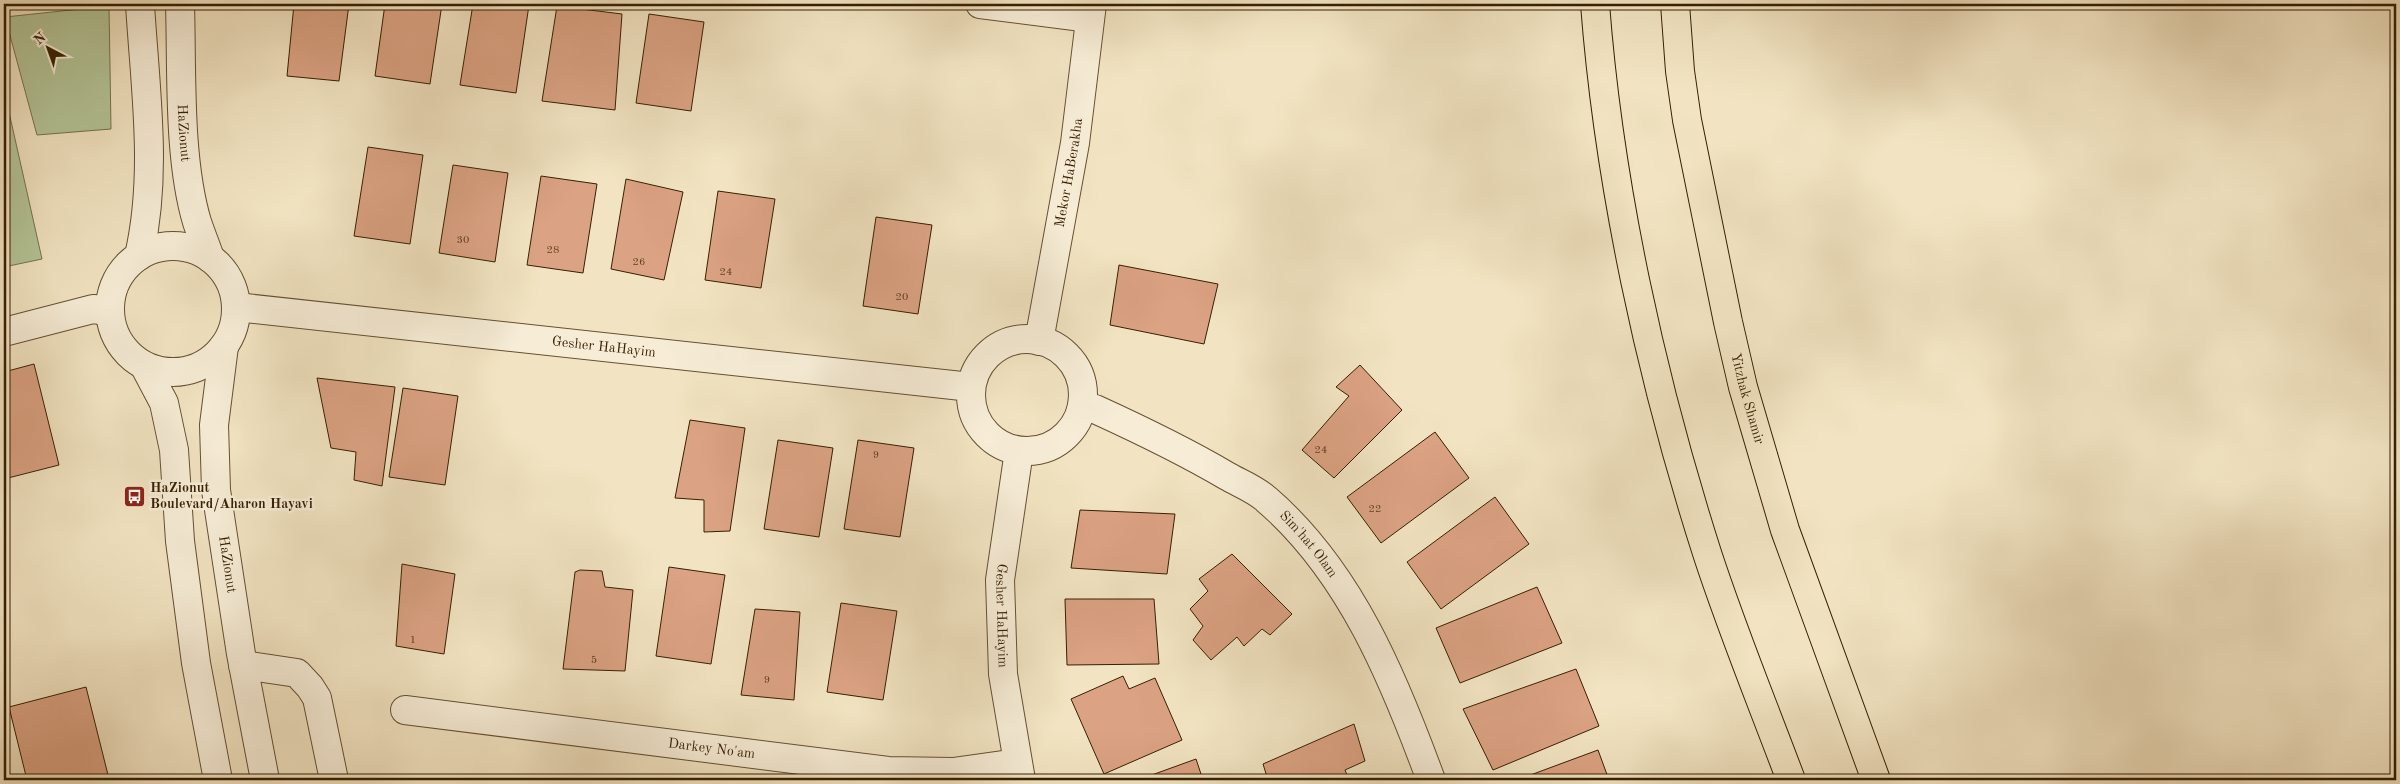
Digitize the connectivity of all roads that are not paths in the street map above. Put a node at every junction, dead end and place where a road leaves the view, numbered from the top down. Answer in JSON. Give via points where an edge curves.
{"nodes":[{"id":1,"x":140,"y":4,"type":"edge"},
{"id":2,"x":180,"y":4,"type":"edge"},
{"id":3,"x":980,"y":4,"type":"edge"},
{"id":4,"x":1595,"y":4,"type":"edge"},
{"id":5,"x":1675,"y":4,"type":"edge"},
{"id":6,"x":1091,"y":11,"type":"edge"},
{"id":7,"x":139,"y":256,"type":"junction"},
{"id":8,"x":210,"y":258,"type":"junction"},
{"id":9,"x":236,"y":307,"type":"junction"},
{"id":10,"x":109,"y":311,"type":"junction"},
{"id":11,"x":4,"y":332,"type":"edge"},
{"id":12,"x":1039,"y":341,"type":"junction"},
{"id":13,"x":224,"y":346,"type":"junction"},
{"id":14,"x":145,"y":367,"type":"junction"},
{"id":15,"x":971,"y":387,"type":"junction"},
{"id":16,"x":1082,"y":406,"type":"junction"},
{"id":17,"x":1019,"y":451,"type":"junction"},
{"id":18,"x":243,"y":666,"type":"junction"},
{"id":19,"x":405,"y":710,"type":"dead end"},
{"id":20,"x":1019,"y":772,"type":"edge"},
{"id":21,"x":218,"y":780,"type":"edge"},
{"id":22,"x":265,"y":780,"type":"edge"},
{"id":23,"x":334,"y":780,"type":"edge"},
{"id":24,"x":1431,"y":780,"type":"edge"},
{"id":25,"x":1791,"y":780,"type":"edge"},
{"id":26,"x":1876,"y":780,"type":"edge"}],
"edges":[{"from":1,"to":7,"type":"street","via":[[149,190]]},
{"from":2,"to":8,"type":"street","name":"HaZionut","via":[[188,178],[197,221]]},
{"from":3,"to":6,"type":"street"},
{"from":4,"to":25,"type":"main road","via":[[1600,69],[1634,269],[1678,456],[1708,554]]},
{"from":5,"to":26,"type":"main road","name":"Yitzhak Shamir","via":[[1687,120],[1744,387],[1785,530]]},
{"from":6,"to":12,"type":"street","name":"Mekor HaBerakha","via":[[1075,143]]},
{"from":7,"to":8,"type":"street","via":[[174,246],[193,249]]},
{"from":7,"to":10,"type":"street","via":[[124,268],[115,284]]},
{"from":8,"to":9,"type":"street","via":[[224,272],[233,288]]},
{"from":9,"to":13,"type":"street","via":[[233,328]]},
{"from":9,"to":15,"type":"street","name":"Gesher HaHayim"},
{"from":10,"to":11,"type":"street","via":[[93,309]]},
{"from":10,"to":14,"type":"street","via":[[115,334],[129,356]]},
{"from":12,"to":15,"type":"street","via":[[1026,338],[1001,344],[980,363]]},
{"from":12,"to":16,"type":"street","via":[[1060,349],[1074,363],[1083,386]]},
{"from":13,"to":14,"type":"street","via":[[210,360],[192,370],[164,372]]},
{"from":13,"to":18,"type":"street","name":"HaZionut","via":[[214,426],[216,490]]},
{"from":14,"to":21,"type":"street","via":[[164,403],[174,450],[180,541],[194,653]]},
{"from":15,"to":17,"type":"street","via":[[972,411],[985,435],[1008,450]]},
{"from":16,"to":17,"type":"street","via":[[1069,434],[1051,446],[1030,452]]},
{"from":16,"to":24,"type":"street","name":"Sim'hat Olam","via":[[1175,445],[1265,498],[1318,552],[1363,624],[1402,702]]},
{"from":17,"to":20,"type":"street","name":"Gesher HaHayim","via":[[1000,580],[1003,674]]},
{"from":18,"to":22,"type":"street","name":"HaZionut"},
{"from":18,"to":23,"type":"street","via":[[296,673],[310,687],[317,698]]},
{"from":19,"to":20,"type":"street","name":"Darkey No'am","via":[[888,771]]}]}
